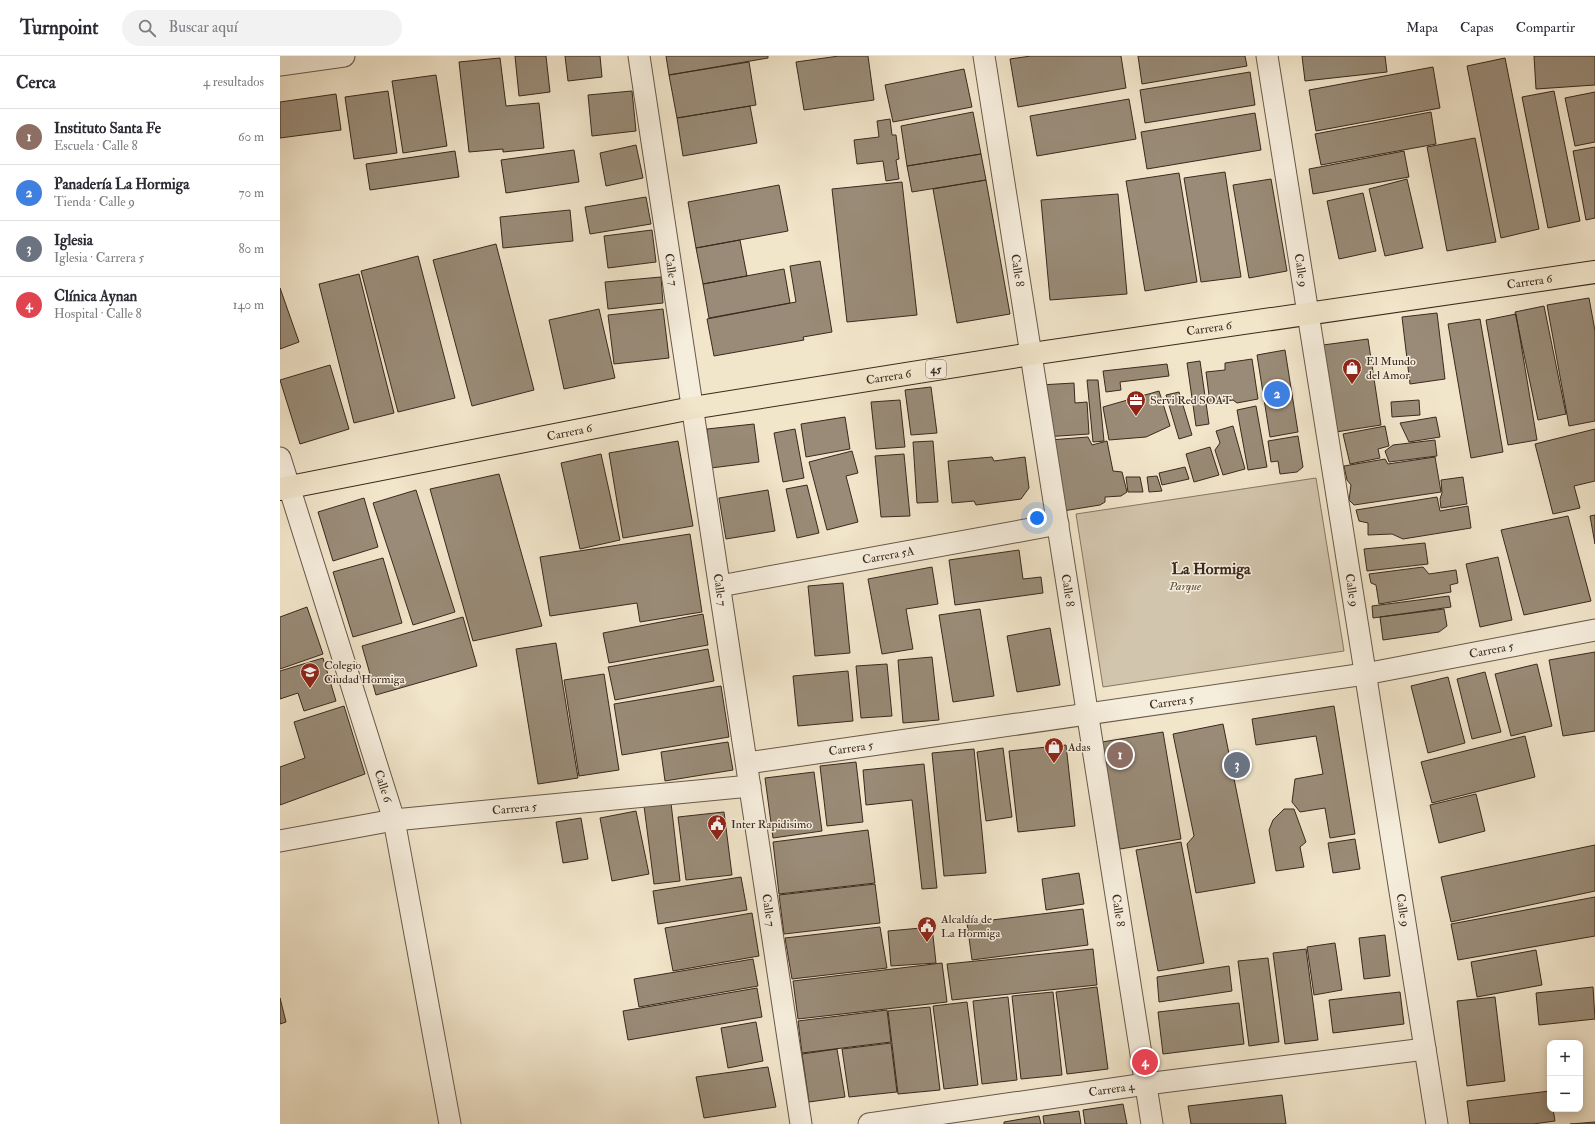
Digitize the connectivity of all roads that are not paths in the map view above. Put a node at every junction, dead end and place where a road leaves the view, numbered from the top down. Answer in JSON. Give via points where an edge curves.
{"nodes":[{"id":1,"x":344,"y":56,"type":"edge"},
{"id":2,"x":639,"y":56,"type":"edge"},
{"id":3,"x":984,"y":56,"type":"edge"},
{"id":4,"x":1267,"y":56,"type":"edge"},
{"id":5,"x":280,"y":65,"type":"edge"},
{"id":6,"x":1595,"y":272,"type":"edge"},
{"id":7,"x":1308,"y":313,"type":"junction"},
{"id":8,"x":1031,"y":354,"type":"junction"},
{"id":9,"x":692,"y":408,"type":"junction"},
{"id":10,"x":280,"y":458,"type":"edge"},
{"id":11,"x":285,"y":488,"type":"edge"},
{"id":12,"x":1058,"y":524,"type":"junction"},
{"id":13,"x":720,"y":586,"type":"junction"},
{"id":14,"x":1595,"y":630,"type":"edge"},
{"id":15,"x":1365,"y":674,"type":"junction"},
{"id":16,"x":1087,"y":714,"type":"junction"},
{"id":17,"x":747,"y":762,"type":"junction"},
{"id":18,"x":750,"y":786,"type":"junction"},
{"id":19,"x":394,"y":820,"type":"junction"},
{"id":20,"x":280,"y":841,"type":"edge"},
{"id":21,"x":1425,"y":1049,"type":"junction"},
{"id":22,"x":1146,"y":1084,"type":"junction"},
{"id":23,"x":450,"y":1124,"type":"edge"},
{"id":24,"x":801,"y":1124,"type":"edge"},
{"id":25,"x":869,"y":1124,"type":"edge"},
{"id":26,"x":1152,"y":1124,"type":"edge"},
{"id":27,"x":1437,"y":1124,"type":"edge"}],
"edges":[{"from":1,"to":5,"type":"street"},
{"from":2,"to":9,"type":"street","name":"Calle 7"},
{"from":3,"to":8,"type":"street","name":"Calle 8"},
{"from":4,"to":7,"type":"street","name":"Calle 9"},
{"from":6,"to":7,"type":"main road","name":"Carrera 6","number":"45"},
{"from":7,"to":8,"type":"main road","name":"Carrera 6","number":"45"},
{"from":7,"to":15,"type":"street","name":"Calle 9"},
{"from":8,"to":9,"type":"main road","name":"Carrera 6","number":"45"},
{"from":8,"to":12,"type":"street","name":"Calle 8"},
{"from":9,"to":11,"type":"main road","name":"Carrera 6","number":"45"},
{"from":9,"to":13,"type":"street","name":"Calle 7"},
{"from":10,"to":11,"type":"street","name":"Calle 6"},
{"from":11,"to":19,"type":"street","name":"Calle 6"},
{"from":12,"to":13,"type":"street","name":"Carrera 5A"},
{"from":12,"to":16,"type":"street","name":"Calle 8"},
{"from":13,"to":17,"type":"street","name":"Calle 7"},
{"from":14,"to":15,"type":"street","name":"Carrera 5"},
{"from":15,"to":16,"type":"street","name":"Carrera 5"},
{"from":15,"to":21,"type":"street","name":"Calle 9"},
{"from":16,"to":17,"type":"street","name":"Carrera 5"},
{"from":16,"to":22,"type":"street","name":"Calle 8"},
{"from":17,"to":18,"type":"street","name":"Calle 7"},
{"from":18,"to":19,"type":"street","name":"Carrera 5"},
{"from":18,"to":24,"type":"street","name":"Calle 7"},
{"from":19,"to":20,"type":"street","name":"Carrera 5"},
{"from":19,"to":23,"type":"street","name":"Calle 6"},
{"from":21,"to":22,"type":"street","name":"Carrera 4"},
{"from":21,"to":27,"type":"street","name":"Calle 9"},
{"from":22,"to":25,"type":"street","name":"Carrera 4"},
{"from":22,"to":26,"type":"street","name":"Calle 8"}]}
